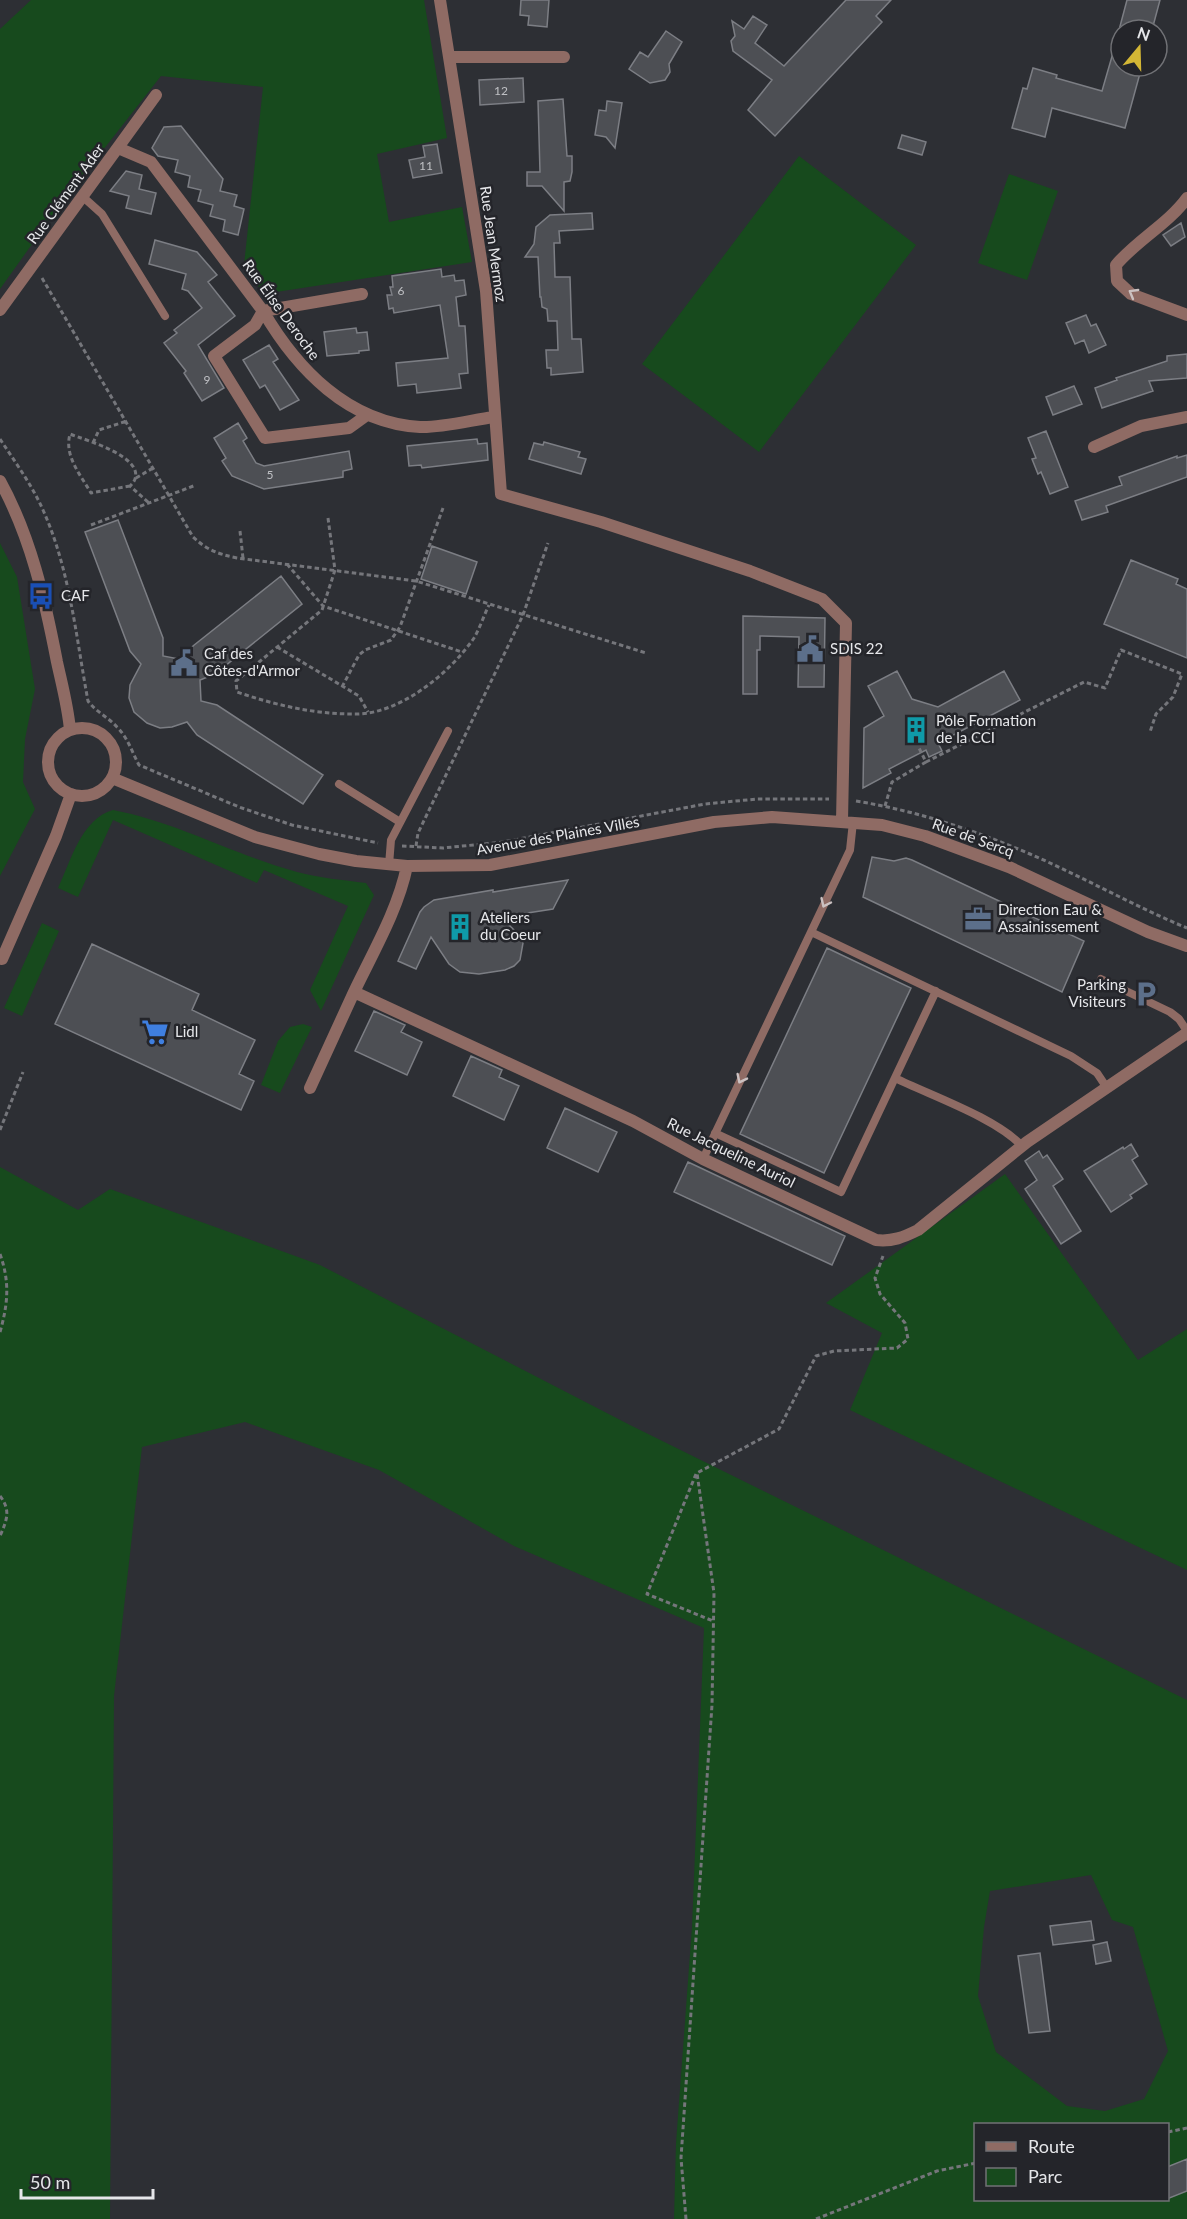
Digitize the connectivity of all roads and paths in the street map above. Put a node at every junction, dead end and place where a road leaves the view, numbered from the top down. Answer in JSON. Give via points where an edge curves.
{"nodes":[{"id":1,"x":440,"y":0,"type":"edge"},
{"id":2,"x":450,"y":57,"type":"junction"},
{"id":3,"x":564,"y":57,"type":"dead end"},
{"id":4,"x":156,"y":96,"type":"dead end"},
{"id":5,"x":118,"y":148,"type":"junction"},
{"id":6,"x":82,"y":196,"type":"junction"},
{"id":7,"x":1187,"y":198,"type":"edge"},
{"id":8,"x":33,"y":264,"type":"junction"},
{"id":9,"x":362,"y":294,"type":"dead end"},
{"id":10,"x":0,"y":310,"type":"edge"},
{"id":11,"x":263,"y":311,"type":"junction"},
{"id":12,"x":1187,"y":315,"type":"edge"},
{"id":13,"x":165,"y":316,"type":"dead end"},
{"id":14,"x":366,"y":415,"type":"junction"},
{"id":15,"x":494,"y":417,"type":"junction"},
{"id":16,"x":1187,"y":417,"type":"edge"},
{"id":17,"x":127,"y":422,"type":"junction"},
{"id":18,"x":0,"y":439,"type":"edge"},
{"id":19,"x":93,"y":443,"type":"junction"},
{"id":20,"x":1094,"y":447,"type":"dead end"},
{"id":21,"x":153,"y":468,"type":"junction"},
{"id":22,"x":136,"y":478,"type":"junction"},
{"id":23,"x":0,"y":481,"type":"edge"},
{"id":24,"x":196,"y":485,"type":"dead end"},
{"id":25,"x":130,"y":486,"type":"junction"},
{"id":26,"x":169,"y":495,"type":"junction"},
{"id":27,"x":149,"y":503,"type":"junction"},
{"id":28,"x":442,"y":508,"type":"dead end"},
{"id":29,"x":328,"y":518,"type":"dead end"},
{"id":30,"x":91,"y":525,"type":"dead end"},
{"id":31,"x":240,"y":531,"type":"dead end"},
{"id":32,"x":548,"y":543,"type":"dead end"},
{"id":33,"x":243,"y":558,"type":"junction"},
{"id":34,"x":287,"y":564,"type":"junction"},
{"id":35,"x":335,"y":570,"type":"junction"},
{"id":36,"x":416,"y":581,"type":"junction"},
{"id":37,"x":489,"y":604,"type":"junction"},
{"id":38,"x":323,"y":606,"type":"junction"},
{"id":39,"x":523,"y":615,"type":"junction"},
{"id":40,"x":397,"y":631,"type":"junction"},
{"id":41,"x":277,"y":647,"type":"junction"},
{"id":42,"x":462,"y":652,"type":"junction"},
{"id":43,"x":646,"y":653,"type":"dead end"},
{"id":44,"x":342,"y":687,"type":"junction"},
{"id":45,"x":368,"y":712,"type":"junction"},
{"id":46,"x":70,"y":730,"type":"junction"},
{"id":47,"x":448,"y":731,"type":"dead end"},
{"id":48,"x":1150,"y":732,"type":"dead end"},
{"id":49,"x":919,"y":748,"type":"dead end"},
{"id":50,"x":926,"y":762,"type":"junction"},
{"id":51,"x":112,"y":778,"type":"junction"},
{"id":52,"x":339,"y":784,"type":"dead end"},
{"id":53,"x":71,"y":794,"type":"junction"},
{"id":54,"x":830,"y":799,"type":"dead end"},
{"id":55,"x":885,"y":806,"type":"dead end"},
{"id":56,"x":734,"y":820,"type":"joint"},
{"id":57,"x":847,"y":821,"type":"junction"},
{"id":58,"x":400,"y":822,"type":"junction"},
{"id":59,"x":391,"y":845,"type":"junction"},
{"id":60,"x":416,"y":846,"type":"junction"},
{"id":61,"x":389,"y":865,"type":"junction"},
{"id":62,"x":407,"y":866,"type":"junction"},
{"id":63,"x":811,"y":932,"type":"junction"},
{"id":64,"x":1187,"y":946,"type":"edge"},
{"id":65,"x":2,"y":959,"type":"dead end"},
{"id":66,"x":1101,"y":980,"type":"dead end"},
{"id":67,"x":936,"y":991,"type":"junction"},
{"id":68,"x":354,"y":992,"type":"junction"},
{"id":69,"x":1187,"y":1032,"type":"edge"},
{"id":70,"x":23,"y":1072,"type":"dead end"},
{"id":71,"x":895,"y":1078,"type":"junction"},
{"id":72,"x":310,"y":1088,"type":"dead end"},
{"id":73,"x":1107,"y":1088,"type":"junction"},
{"id":74,"x":0,"y":1130,"type":"edge"},
{"id":75,"x":715,"y":1133,"type":"junction"},
{"id":76,"x":1022,"y":1146,"type":"junction"},
{"id":77,"x":703,"y":1159,"type":"junction"},
{"id":78,"x":888,"y":1241,"type":"junction"},
{"id":79,"x":0,"y":1254,"type":"edge"},
{"id":80,"x":0,"y":1332,"type":"edge"},
{"id":81,"x":697,"y":1473,"type":"junction"},
{"id":82,"x":0,"y":1496,"type":"edge"},
{"id":83,"x":0,"y":1536,"type":"edge"},
{"id":84,"x":713,"y":1622,"type":"junction"},
{"id":85,"x":1187,"y":2128,"type":"edge"},
{"id":86,"x":1169,"y":2132,"type":"edge"},
{"id":87,"x":974,"y":2163,"type":"edge"},
{"id":88,"x":686,"y":2219,"type":"edge"},
{"id":89,"x":816,"y":2219,"type":"edge"}],
"edges":[{"from":1,"to":2,"type":"street","name":"Rue Jean Mermoz"},
{"from":2,"to":3,"type":"street"},
{"from":2,"to":15,"type":"street","name":"Rue Jean Mermoz","via":[[486,291]]},
{"from":4,"to":5,"type":"street","name":"Rue Clément Ader"},
{"from":5,"to":6,"type":"street","name":"Rue Clément Ader"},
{"from":5,"to":11,"type":"street","name":"Rue Élise Deroche","via":[[152,162]]},
{"from":6,"to":8,"type":"street","name":"Rue Clément Ader"},
{"from":6,"to":13,"type":"lane","via":[[102,214]]},
{"from":12,"to":7,"type":"street","one_way":true,"via":[[1131,294],[1117,281],[1116,265]]},
{"from":8,"to":10,"type":"street","name":"Rue Clément Ader"},
{"from":8,"to":17,"type":"path"},
{"from":9,"to":11,"type":"street"},
{"from":11,"to":14,"type":"street","name":"Rue Élise Deroche","via":[[310,375],[335,397]]},
{"from":11,"to":14,"type":"street","via":[[255,325],[214,356],[265,438],[349,428]]},
{"from":14,"to":15,"type":"street","name":"Rue Élise Deroche","via":[[422,428]]},
{"from":15,"to":57,"type":"street","name":"Rue Jean Mermoz","via":[[501,494],[602,522],[750,571],[822,599],[846,623]]},
{"from":16,"to":20,"type":"street","via":[[1141,426]]},
{"from":17,"to":19,"type":"path","via":[[99,430]]},
{"from":17,"to":21,"type":"path"},
{"from":18,"to":59,"type":"path","via":[[43,509],[59,551],[88,702],[126,736],[139,765],[292,825]]},
{"from":19,"to":22,"type":"path","via":[[125,456],[136,470]]},
{"from":19,"to":25,"type":"path","via":[[70,434],[67,447],[91,493]]},
{"from":21,"to":22,"type":"path"},
{"from":21,"to":26,"type":"path"},
{"from":22,"to":25,"type":"path"},
{"from":23,"to":46,"type":"street","via":[[32,556],[50,622]]},
{"from":24,"to":26,"type":"path"},
{"from":25,"to":27,"type":"path"},
{"from":26,"to":27,"type":"path"},
{"from":26,"to":33,"type":"path","via":[[193,537],[204,547],[216,554]]},
{"from":27,"to":30,"type":"path"},
{"from":28,"to":36,"type":"path"},
{"from":29,"to":35,"type":"path"},
{"from":31,"to":33,"type":"path"},
{"from":32,"to":39,"type":"path"},
{"from":33,"to":34,"type":"path"},
{"from":34,"to":35,"type":"path"},
{"from":34,"to":38,"type":"path"},
{"from":35,"to":36,"type":"path"},
{"from":35,"to":38,"type":"path"},
{"from":36,"to":37,"type":"path"},
{"from":36,"to":40,"type":"path"},
{"from":37,"to":39,"type":"path"},
{"from":37,"to":42,"type":"path","via":[[475,636]]},
{"from":38,"to":40,"type":"path"},
{"from":38,"to":41,"type":"path"},
{"from":39,"to":43,"type":"path"},
{"from":39,"to":60,"type":"path","via":[[418,833]]},
{"from":40,"to":42,"type":"path"},
{"from":40,"to":44,"type":"path","via":[[390,640],[359,655]]},
{"from":41,"to":44,"type":"path"},
{"from":41,"to":45,"type":"path","via":[[236,681],[237,692],[297,710],[356,715]]},
{"from":42,"to":45,"type":"path","via":[[426,686],[394,707]]},
{"from":44,"to":45,"type":"path","via":[[359,696]]},
{"from":46,"to":51,"type":"street","via":[[93,730],[111,744],[116,767]]},
{"from":46,"to":53,"type":"street","via":[[60,736],[48,757],[53,779]]},
{"from":47,"to":58,"type":"lane"},
{"from":48,"to":50,"type":"path","via":[[1156,714],[1173,698],[1182,674],[1121,650],[1105,688],[1084,682]]},
{"from":49,"to":50,"type":"path"},
{"from":50,"to":55,"type":"path","via":[[891,782]]},
{"from":51,"to":53,"type":"street","via":[[90,795]]},
{"from":51,"to":61,"type":"street","name":"Avenue des Plaines Villes","via":[[255,837],[319,854]]},
{"from":52,"to":58,"type":"lane"},
{"from":53,"to":65,"type":"street"},
{"from":54,"to":60,"type":"path","via":[[705,804],[503,842],[443,848]]},
{"from":56,"to":57,"type":"street","name":"Rue de Sercq","via":[[772,817]]},
{"from":56,"to":62,"type":"street","name":"Avenue des Plaines Villes","via":[[490,865]]},
{"from":57,"to":63,"type":"lane","one_way":true,"via":[[850,850]]},
{"from":57,"to":64,"type":"street","name":"Rue de Sercq","via":[[882,825],[958,847]]},
{"from":58,"to":59,"type":"lane"},
{"from":59,"to":60,"type":"path"},
{"from":59,"to":61,"type":"lane"},
{"from":61,"to":62,"type":"street","name":"Avenue des Plaines Villes"},
{"from":62,"to":68,"type":"street","via":[[400,893]]},
{"from":63,"to":67,"type":"lane"},
{"from":63,"to":75,"type":"lane","one_way":true},
{"from":66,"to":69,"type":"lane","via":[[1170,1012]]},
{"from":67,"to":71,"type":"lane"},
{"from":67,"to":73,"type":"lane","via":[[1071,1056],[1096,1073]]},
{"from":68,"to":72,"type":"street"},
{"from":68,"to":77,"type":"street","name":"Rue Jacqueline Auriol","via":[[633,1120]]},
{"from":69,"to":73,"type":"street"},
{"from":70,"to":74,"type":"path"},
{"from":71,"to":75,"type":"lane","via":[[841,1192]]},
{"from":71,"to":76,"type":"lane","via":[[996,1125]]},
{"from":73,"to":76,"type":"street"},
{"from":75,"to":77,"type":"lane"},
{"from":76,"to":78,"type":"street","via":[[918,1230]]},
{"from":77,"to":78,"type":"street","name":"Rue Jacqueline Auriol","via":[[876,1240]]},
{"from":78,"to":81,"type":"path","via":[[875,1278],[880,1294],[905,1323],[908,1339],[897,1348],[834,1351],[816,1356],[779,1429]]},
{"from":79,"to":80,"type":"path","via":[[9,1292]]},
{"from":81,"to":84,"type":"path","via":[[714,1593]]},
{"from":81,"to":84,"type":"path","via":[[647,1594]]},
{"from":82,"to":83,"type":"path","via":[[8,1516]]},
{"from":84,"to":88,"type":"path","via":[[712,1705],[681,2158]]},
{"from":85,"to":86,"type":"path"},
{"from":87,"to":89,"type":"path","via":[[937,2171]]}]}
